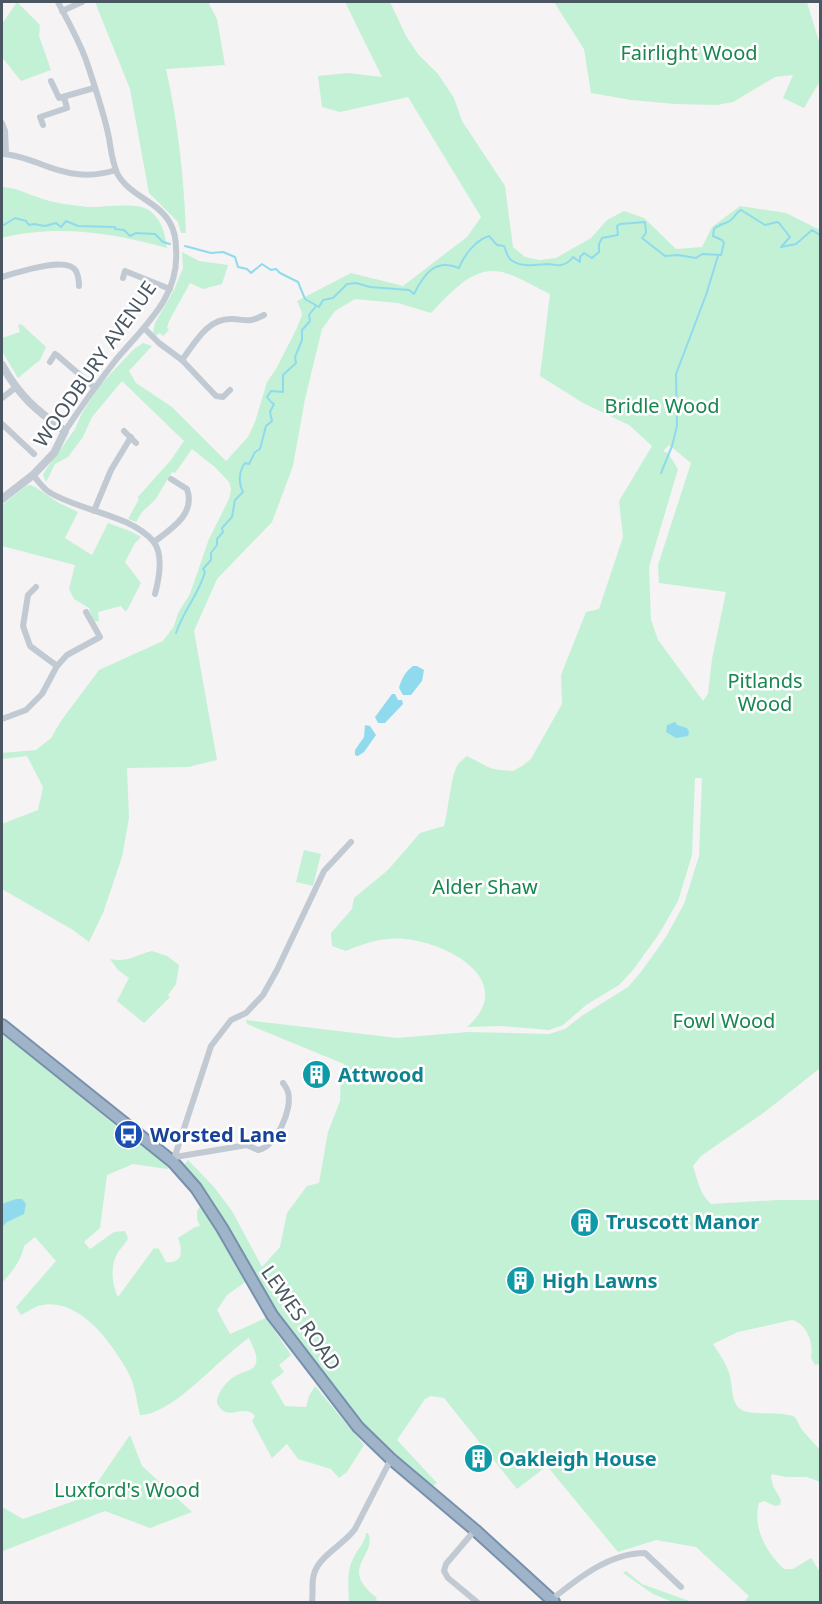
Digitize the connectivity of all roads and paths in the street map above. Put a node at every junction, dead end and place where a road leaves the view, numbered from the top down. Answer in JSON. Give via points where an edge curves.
{"nodes":[{"id":1,"x":58,"y":2,"type":"edge"},
{"id":2,"x":82,"y":2,"type":"edge"},
{"id":3,"x":62,"y":11,"type":"junction"},
{"id":4,"x":51,"y":81,"type":"dead end"},
{"id":5,"x":94,"y":88,"type":"junction"},
{"id":6,"x":64,"y":97,"type":"junction"},
{"id":7,"x":2,"y":123,"type":"edge"},
{"id":8,"x":43,"y":125,"type":"dead end"},
{"id":9,"x":4,"y":154,"type":"edge"},
{"id":10,"x":116,"y":170,"type":"junction"},
{"id":11,"x":2,"y":277,"type":"edge"},
{"id":12,"x":123,"y":278,"type":"dead end"},
{"id":13,"x":79,"y":286,"type":"dead end"},
{"id":14,"x":170,"y":289,"type":"junction"},
{"id":15,"x":264,"y":315,"type":"dead end"},
{"id":16,"x":145,"y":329,"type":"junction"},
{"id":17,"x":182,"y":360,"type":"junction"},
{"id":18,"x":50,"y":362,"type":"dead end"},
{"id":19,"x":2,"y":365,"type":"edge"},
{"id":20,"x":94,"y":387,"type":"junction"},
{"id":21,"x":15,"y":388,"type":"junction"},
{"id":22,"x":230,"y":390,"type":"dead end"},
{"id":23,"x":2,"y":398,"type":"edge"},
{"id":24,"x":2,"y":424,"type":"edge"},
{"id":25,"x":65,"y":431,"type":"junction"},
{"id":26,"x":124,"y":431,"type":"dead end"},
{"id":27,"x":131,"y":437,"type":"junction"},
{"id":28,"x":136,"y":443,"type":"dead end"},
{"id":29,"x":34,"y":454,"type":"dead end"},
{"id":30,"x":33,"y":475,"type":"junction"},
{"id":31,"x":171,"y":479,"type":"dead end"},
{"id":32,"x":2,"y":499,"type":"edge"},
{"id":33,"x":94,"y":511,"type":"junction"},
{"id":34,"x":154,"y":542,"type":"junction"},
{"id":35,"x":36,"y":587,"type":"dead end"},
{"id":36,"x":155,"y":594,"type":"dead end"},
{"id":37,"x":86,"y":612,"type":"dead end"},
{"id":38,"x":57,"y":666,"type":"junction"},
{"id":39,"x":2,"y":719,"type":"edge"},
{"id":40,"x":351,"y":842,"type":"dead end"},
{"id":41,"x":2,"y":1025,"type":"edge"},
{"id":42,"x":283,"y":1083,"type":"dead end"},
{"id":43,"x":271,"y":1141,"type":"junction"},
{"id":44,"x":248,"y":1145,"type":"junction"},
{"id":45,"x":174,"y":1159,"type":"junction"},
{"id":46,"x":391,"y":1459,"type":"junction"},
{"id":47,"x":476,"y":1530,"type":"junction"},
{"id":48,"x":681,"y":1587,"type":"dead end"},
{"id":49,"x":552,"y":1601,"type":"edge"},
{"id":50,"x":312,"y":1602,"type":"edge"},
{"id":51,"x":477,"y":1602,"type":"edge"}],
"edges":[{"from":1,"to":3,"type":"street","name":"WOODBURY AVENUE"},
{"from":2,"to":3,"type":"street"},
{"from":3,"to":5,"type":"street","name":"WOODBURY AVENUE","via":[[80,44]]},
{"from":4,"to":6,"type":"street","via":[[59,98]]},
{"from":5,"to":6,"type":"street"},
{"from":5,"to":10,"type":"street","name":"WOODBURY AVENUE"},
{"from":6,"to":8,"type":"street","via":[[67,108],[40,117]]},
{"from":7,"to":9,"type":"street"},
{"from":9,"to":10,"type":"street","via":[[72,175],[91,176]]},
{"from":10,"to":14,"type":"street","name":"WOODBURY AVENUE","via":[[121,180],[170,223],[177,253]]},
{"from":11,"to":13,"type":"street","via":[[56,263],[77,272]]},
{"from":12,"to":14,"type":"street","via":[[125,271]]},
{"from":14,"to":16,"type":"street","name":"WOODBURY AVENUE"},
{"from":15,"to":17,"type":"street","via":[[251,321],[230,319],[212,323]]},
{"from":16,"to":17,"type":"street"},
{"from":16,"to":20,"type":"street","name":"WOODBURY AVENUE"},
{"from":17,"to":22,"type":"street","via":[[216,396],[223,397]]},
{"from":18,"to":20,"type":"street","via":[[55,354]]},
{"from":19,"to":21,"type":"street"},
{"from":20,"to":25,"type":"street","name":"WOODBURY AVENUE"},
{"from":21,"to":23,"type":"street"},
{"from":21,"to":25,"type":"street"},
{"from":24,"to":29,"type":"street"},
{"from":25,"to":30,"type":"street","name":"WOODBURY AVENUE","via":[[54,453]]},
{"from":26,"to":27,"type":"street"},
{"from":27,"to":28,"type":"street"},
{"from":27,"to":33,"type":"street","via":[[111,470]]},
{"from":30,"to":32,"type":"street","name":"WOODBURY AVENUE"},
{"from":30,"to":33,"type":"street","via":[[47,490]]},
{"from":31,"to":34,"type":"street","via":[[187,489],[190,501],[176,526]]},
{"from":33,"to":34,"type":"street","via":[[132,525]]},
{"from":34,"to":36,"type":"street","via":[[160,576]]},
{"from":35,"to":38,"type":"street","via":[[28,595],[23,626],[30,646]]},
{"from":37,"to":38,"type":"street","via":[[100,637],[67,655]]},
{"from":38,"to":39,"type":"street","via":[[42,694],[26,710]]},
{"from":40,"to":45,"type":"street","via":[[324,871],[263,995],[246,1013],[231,1020],[211,1046]]},
{"from":41,"to":45,"type":"highway","name":"LEWES ROAD"},
{"from":42,"to":43,"type":"street","via":[[288,1106],[283,1124]]},
{"from":43,"to":44,"type":"street","via":[[259,1138]]},
{"from":43,"to":44,"type":"street","via":[[258,1150]]},
{"from":44,"to":45,"type":"street"},
{"from":45,"to":46,"type":"highway","name":"LEWES ROAD","via":[[216,1218],[272,1315],[358,1427]]},
{"from":46,"to":47,"type":"highway","name":"LEWES ROAD"},
{"from":46,"to":50,"type":"street","via":[[355,1529],[318,1565],[313,1577]]},
{"from":47,"to":49,"type":"highway","name":"LEWES ROAD"},
{"from":47,"to":51,"type":"street","via":[[444,1571]]},
{"from":48,"to":49,"type":"street","via":[[645,1553],[638,1553],[578,1578]]}]}
